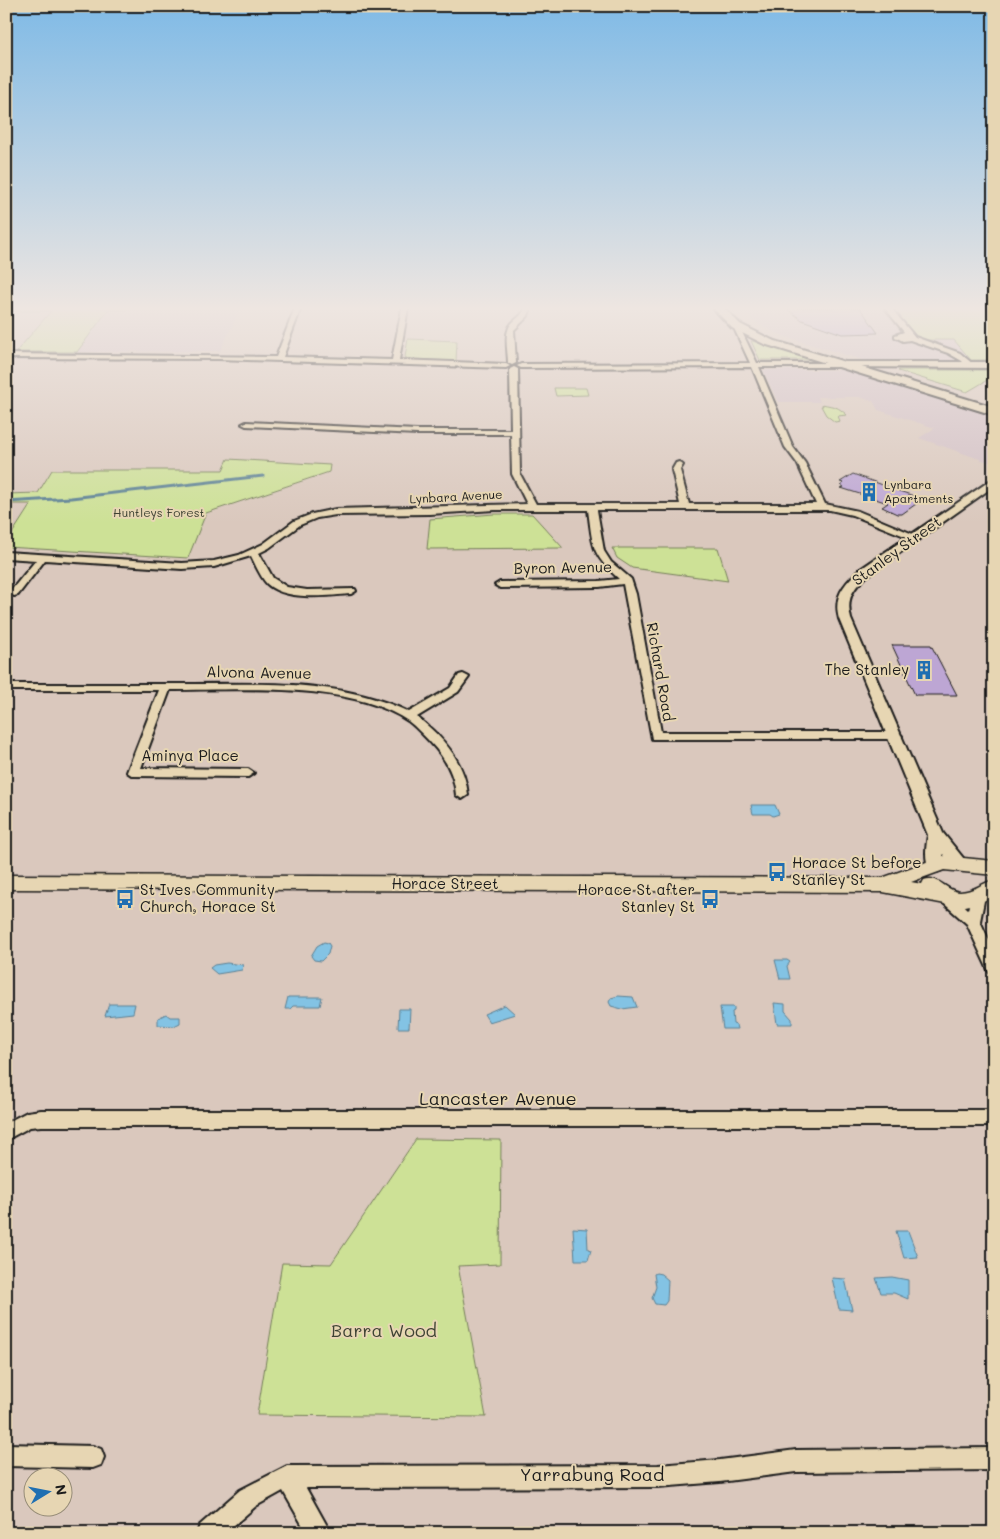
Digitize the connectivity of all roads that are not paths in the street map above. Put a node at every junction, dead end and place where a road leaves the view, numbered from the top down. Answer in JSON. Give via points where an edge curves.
{"nodes":[{"id":1,"x":513,"y":380,"type":"edge"},
{"id":2,"x":760,"y":380,"type":"edge"},
{"id":3,"x":893,"y":380,"type":"edge"},
{"id":4,"x":912,"y":380,"type":"edge"},
{"id":5,"x":994,"y":405,"type":"edge"},
{"id":6,"x":994,"y":411,"type":"edge"},
{"id":7,"x":246,"y":424,"type":"dead end"},
{"id":8,"x":514,"y":432,"type":"junction"},
{"id":9,"x":679,"y":465,"type":"dead end"},
{"id":10,"x":994,"y":482,"type":"edge"},
{"id":11,"x":533,"y":507,"type":"junction"},
{"id":12,"x":592,"y":507,"type":"junction"},
{"id":13,"x":685,"y":507,"type":"junction"},
{"id":14,"x":822,"y":507,"type":"junction"},
{"id":15,"x":915,"y":537,"type":"junction"},
{"id":16,"x":254,"y":552,"type":"junction"},
{"id":17,"x":6,"y":555,"type":"edge"},
{"id":18,"x":43,"y":557,"type":"junction"},
{"id":19,"x":627,"y":581,"type":"junction"},
{"id":20,"x":500,"y":585,"type":"dead end"},
{"id":21,"x":351,"y":592,"type":"dead end"},
{"id":22,"x":14,"y":593,"type":"dead end"},
{"id":23,"x":464,"y":677,"type":"dead end"},
{"id":24,"x":166,"y":686,"type":"junction"},
{"id":25,"x":6,"y":687,"type":"edge"},
{"id":26,"x":408,"y":717,"type":"junction"},
{"id":27,"x":896,"y":736,"type":"junction"},
{"id":28,"x":248,"y":773,"type":"dead end"},
{"id":29,"x":462,"y":795,"type":"dead end"},
{"id":30,"x":936,"y":835,"type":"junction"},
{"id":31,"x":965,"y":865,"type":"junction"},
{"id":32,"x":933,"y":867,"type":"junction"},
{"id":33,"x":994,"y":868,"type":"edge"},
{"id":34,"x":6,"y":882,"type":"edge"},
{"id":35,"x":883,"y":885,"type":"junction"},
{"id":36,"x":985,"y":892,"type":"edge"},
{"id":37,"x":942,"y":895,"type":"junction"},
{"id":38,"x":972,"y":921,"type":"junction"},
{"id":39,"x":994,"y":968,"type":"edge"},
{"id":40,"x":994,"y":1118,"type":"edge"},
{"id":41,"x":6,"y":1132,"type":"edge"},
{"id":42,"x":6,"y":1455,"type":"edge"},
{"id":43,"x":93,"y":1456,"type":"dead end"},
{"id":44,"x":994,"y":1459,"type":"edge"},
{"id":45,"x":287,"y":1477,"type":"junction"},
{"id":46,"x":208,"y":1533,"type":"edge"},
{"id":47,"x":320,"y":1533,"type":"edge"}],
"edges":[{"from":1,"to":8,"type":"street"},
{"from":2,"to":14,"type":"street","via":[[788,447],[801,463]]},
{"from":3,"to":6,"type":"highway"},
{"from":4,"to":5,"type":"highway"},
{"from":7,"to":8,"type":"street","via":[[417,432]]},
{"from":8,"to":11,"type":"street","via":[[516,474]]},
{"from":9,"to":13,"type":"street","via":[[676,470]]},
{"from":10,"to":15,"type":"street","name":"Stanley Street"},
{"from":11,"to":12,"type":"street","name":"Lynbara Avenue"},
{"from":11,"to":16,"type":"street","name":"Lynbara Avenue","via":[[330,513],[297,523]]},
{"from":12,"to":13,"type":"street","name":"Lynbara Avenue"},
{"from":12,"to":19,"type":"street","via":[[598,551]]},
{"from":13,"to":14,"type":"street","name":"Lynbara Avenue"},
{"from":14,"to":15,"type":"street","name":"Lynbara Avenue","via":[[847,511]]},
{"from":15,"to":27,"type":"street","name":"Stanley Street","via":[[854,581],[847,588],[842,602],[845,619]]},
{"from":16,"to":18,"type":"street","name":"Lynbara Avenue","via":[[196,566]]},
{"from":16,"to":21,"type":"street","via":[[269,580],[283,590]]},
{"from":17,"to":18,"type":"street","name":"Lynbara Avenue"},
{"from":18,"to":22,"type":"street"},
{"from":19,"to":20,"type":"street","name":"Byron Avenue"},
{"from":19,"to":27,"type":"street","name":"Richard Road","via":[[656,736]]},
{"from":23,"to":26,"type":"street","via":[[454,690]]},
{"from":24,"to":25,"type":"street","name":"Alvona Avenue"},
{"from":24,"to":26,"type":"street","name":"Alvona Avenue","via":[[320,690],[375,703]]},
{"from":24,"to":28,"type":"street","name":"Aminya Place","via":[[133,772]]},
{"from":26,"to":29,"type":"street","name":"Alvona Avenue","via":[[444,749],[461,777]]},
{"from":27,"to":30,"type":"street","name":"Stanley Street"},
{"from":30,"to":31,"type":"street","name":"Stanley Street"},
{"from":30,"to":32,"type":"street","name":"Stanley Street"},
{"from":31,"to":32,"type":"main road","name":"Horace Street","via":[[943,863]]},
{"from":31,"to":33,"type":"main road","name":"Horace Street"},
{"from":31,"to":36,"type":"main road","via":[[982,880]]},
{"from":32,"to":35,"type":"main road","name":"Horace Street"},
{"from":32,"to":37,"type":"main road","via":[[928,875],[929,881]]},
{"from":34,"to":35,"type":"main road","name":"Horace Street"},
{"from":35,"to":37,"type":"main road","name":"Horace Street"},
{"from":36,"to":37,"type":"main road","name":"Horace Street","via":[[964,900]]},
{"from":36,"to":38,"type":"street"},
{"from":37,"to":38,"type":"street"},
{"from":38,"to":39,"type":"street"},
{"from":40,"to":41,"type":"street","name":"Lancaster Avenue","via":[[41,1118],[27,1120]]},
{"from":42,"to":43,"type":"street"},
{"from":44,"to":45,"type":"street","name":"Yarrabung Road","via":[[796,1460],[658,1476]]},
{"from":45,"to":46,"type":"street","name":"Yarrabung Road","via":[[248,1498]]},
{"from":45,"to":47,"type":"street"}]}
